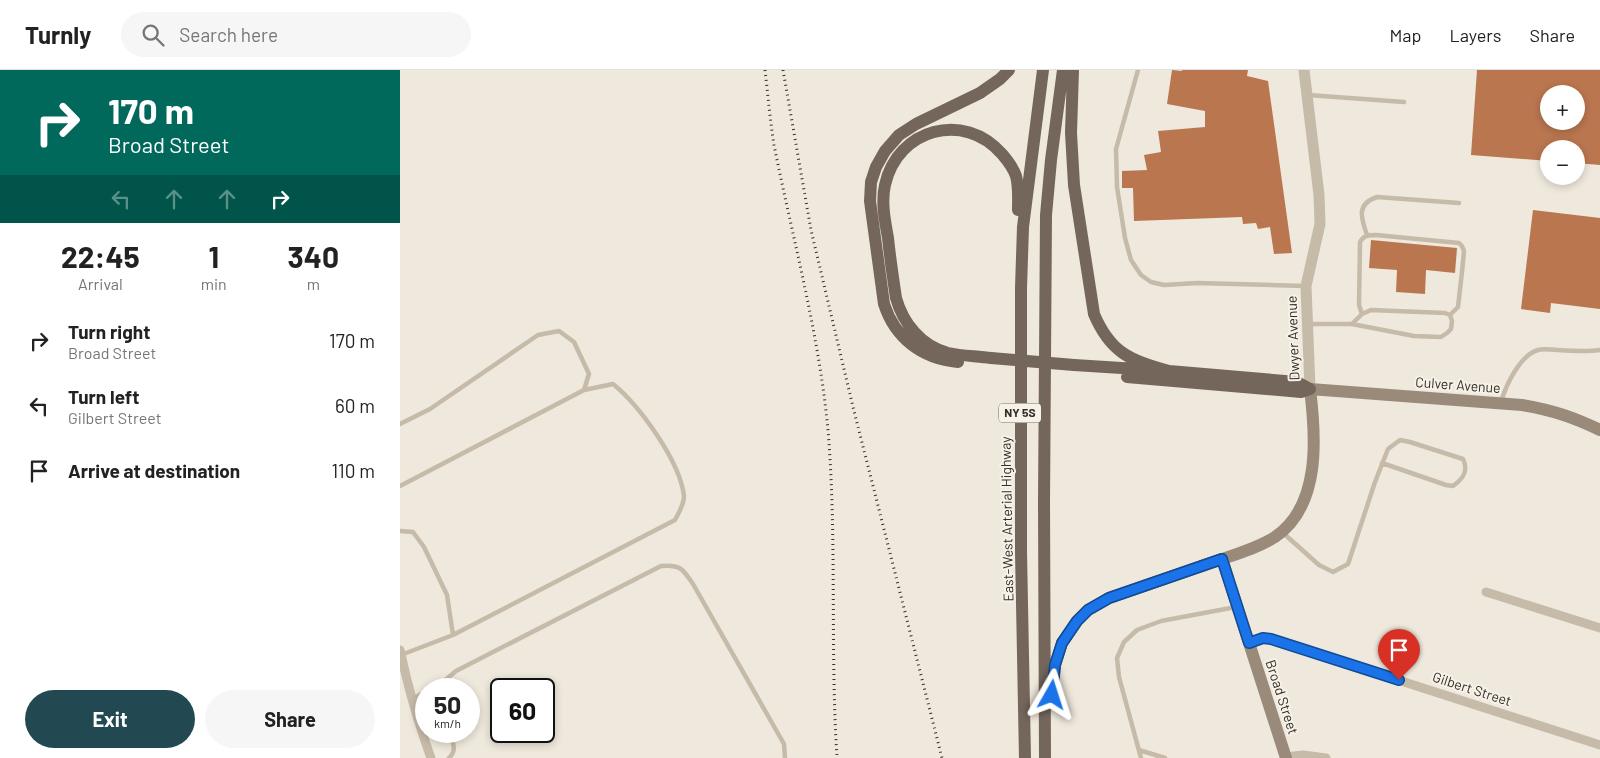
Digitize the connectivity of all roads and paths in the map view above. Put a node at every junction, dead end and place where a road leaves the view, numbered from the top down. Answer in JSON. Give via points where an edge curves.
{"nodes":[{"id":1,"x":1009,"y":70,"type":"edge"},
{"id":2,"x":1043,"y":70,"type":"edge"},
{"id":3,"x":1063,"y":70,"type":"edge"},
{"id":4,"x":1073,"y":70,"type":"edge"},
{"id":5,"x":1138,"y":70,"type":"edge"},
{"id":6,"x":1304,"y":70,"type":"edge"},
{"id":7,"x":1307,"y":95,"type":"junction"},
{"id":8,"x":1404,"y":102,"type":"dead end"},
{"id":9,"x":1459,"y":203,"type":"dead end"},
{"id":10,"x":1367,"y":235,"type":"junction"},
{"id":11,"x":1021,"y":264,"type":"junction"},
{"id":12,"x":1306,"y":286,"type":"junction"},
{"id":13,"x":1362,"y":314,"type":"junction"},
{"id":14,"x":1450,"y":315,"type":"junction"},
{"id":15,"x":1307,"y":324,"type":"junction"},
{"id":16,"x":1352,"y":324,"type":"junction"},
{"id":17,"x":1600,"y":350,"type":"edge"},
{"id":18,"x":991,"y":361,"type":"junction"},
{"id":19,"x":1073,"y":369,"type":"junction"},
{"id":20,"x":1169,"y":371,"type":"junction"},
{"id":21,"x":1310,"y":389,"type":"junction"},
{"id":22,"x":584,"y":390,"type":"junction"},
{"id":23,"x":1500,"y":404,"type":"junction"},
{"id":24,"x":400,"y":424,"type":"edge"},
{"id":25,"x":1600,"y":430,"type":"edge"},
{"id":26,"x":1382,"y":463,"type":"junction"},
{"id":27,"x":400,"y":486,"type":"edge"},
{"id":28,"x":400,"y":531,"type":"edge"},
{"id":29,"x":1281,"y":531,"type":"junction"},
{"id":30,"x":1222,"y":559,"type":"junction"},
{"id":31,"x":1486,"y":592,"type":"dead end"},
{"id":32,"x":1237,"y":607,"type":"junction"},
{"id":33,"x":1600,"y":628,"type":"edge"},
{"id":34,"x":453,"y":635,"type":"junction"},
{"id":35,"x":1249,"y":643,"type":"junction"},
{"id":36,"x":401,"y":652,"type":"edge"},
{"id":37,"x":447,"y":678,"type":"edge"},
{"id":38,"x":415,"y":698,"type":"edge"},
{"id":39,"x":412,"y":700,"type":"junction"},
{"id":40,"x":1045,"y":732,"type":"junction"},
{"id":41,"x":453,"y":743,"type":"edge"},
{"id":42,"x":1600,"y":746,"type":"edge"},
{"id":43,"x":1139,"y":750,"type":"junction"},
{"id":44,"x":452,"y":757,"type":"edge"},
{"id":45,"x":432,"y":758,"type":"edge"},
{"id":46,"x":785,"y":758,"type":"edge"},
{"id":47,"x":1025,"y":758,"type":"edge"},
{"id":48,"x":1045,"y":758,"type":"edge"},
{"id":49,"x":1141,"y":758,"type":"edge"},
{"id":50,"x":1165,"y":758,"type":"edge"},
{"id":51,"x":1286,"y":758,"type":"edge"},
{"id":52,"x":1326,"y":758,"type":"edge"}],
"edges":[{"from":1,"to":18,"type":"main road","via":[[980,93],[899,135],[884,151],[871,182],[870,201],[884,304],[897,331],[908,343],[936,359]]},
{"from":2,"to":11,"type":"main road","name":"East-West Arterial Highway","number":"NY 5S"},
{"from":3,"to":40,"type":"main road","number":"NY 5S","via":[[1046,215]]},
{"from":4,"to":20,"type":"main road","via":[[1071,132],[1074,185],[1094,314],[1101,331],[1114,347],[1148,366]]},
{"from":5,"to":12,"type":"lane","via":[[1116,149],[1117,187],[1125,238],[1131,260],[1141,275],[1164,285]]},
{"from":6,"to":7,"type":"street","name":"Dwyer Avenue"},
{"from":7,"to":8,"type":"lane"},
{"from":7,"to":12,"type":"street","name":"Dwyer Avenue","via":[[1320,224]]},
{"from":9,"to":10,"type":"lane","via":[[1377,197],[1363,206],[1362,218]]},
{"from":10,"to":13,"type":"lane","via":[[1360,242],[1359,305]]},
{"from":10,"to":14,"type":"lane","via":[[1459,243],[1464,251],[1458,307]]},
{"from":11,"to":18,"type":"main road","via":[[1016,176],[997,148],[984,138],[953,129],[925,135],[898,154],[889,170],[883,197],[899,308],[919,338],[934,347]]},
{"from":11,"to":47,"type":"main road","name":"East-West Arterial Highway","number":"NY 5S"},
{"from":12,"to":15,"type":"street","name":"Dwyer Avenue"},
{"from":13,"to":14,"type":"lane","via":[[1371,310]]},
{"from":13,"to":16,"type":"lane"},
{"from":14,"to":16,"type":"lane","via":[[1451,329],[1440,337],[1414,336]]},
{"from":15,"to":16,"type":"lane"},
{"from":15,"to":21,"type":"street","name":"Dwyer Avenue"},
{"from":17,"to":23,"type":"lane","via":[[1539,349],[1529,354],[1522,360]]},
{"from":18,"to":19,"type":"main road","bridge":true},
{"from":19,"to":20,"type":"main road"},
{"from":19,"to":21,"type":"main road","via":[[1301,392]]},
{"from":20,"to":21,"type":"main road","via":[[1297,382]]},
{"from":21,"to":23,"type":"main road","name":"Culver Avenue"},
{"from":21,"to":29,"type":"main road","name":"Dwyer Avenue","via":[[1315,426],[1307,493],[1298,513]]},
{"from":22,"to":24,"type":"lane","via":[[589,374],[574,342],[559,330],[538,336],[430,409]]},
{"from":22,"to":27,"type":"lane"},
{"from":22,"to":34,"type":"lane","via":[[612,384],[625,394],[658,436],[678,475],[684,496],[682,508],[675,520]]},
{"from":23,"to":25,"type":"main road","name":"Culver Avenue","via":[[1549,410]]},
{"from":26,"to":26,"type":"lane","via":[[1388,449],[1400,440],[1463,459],[1465,471],[1453,486],[1446,486]]},
{"from":26,"to":29,"type":"lane","via":[[1348,564],[1333,572],[1319,565]]},
{"from":28,"to":34,"type":"lane","via":[[413,532],[424,547],[447,595]]},
{"from":29,"to":30,"type":"main road","name":"Dwyer Avenue","via":[[1260,545]]},
{"from":30,"to":32,"type":"main road","name":"Broad Street"},
{"from":30,"to":40,"type":"main road","via":[[1109,598],[1088,610],[1062,643],[1055,665]]},
{"from":31,"to":33,"type":"street"},
{"from":32,"to":35,"type":"main road","name":"Broad Street"},
{"from":32,"to":43,"type":"lane","via":[[1161,621],[1138,630],[1124,642],[1117,658],[1118,676]]},
{"from":34,"to":36,"type":"lane"},
{"from":35,"to":42,"type":"street","name":"Gilbert Street","via":[[1271,639]]},
{"from":35,"to":51,"type":"main road","name":"Broad Street"},
{"from":36,"to":39,"type":"street"},
{"from":37,"to":46,"type":"lane","via":[[661,566],[674,565],[684,570],[693,584],[784,744]]},
{"from":38,"to":39,"type":"lane"},
{"from":39,"to":45,"type":"street"},
{"from":40,"to":48,"type":"main road","number":"NY 5S"},
{"from":41,"to":44,"type":"lane"},
{"from":43,"to":49,"type":"lane"},
{"from":43,"to":50,"type":"lane"},
{"from":51,"to":52,"type":"street","via":[[1303,755]]}]}
